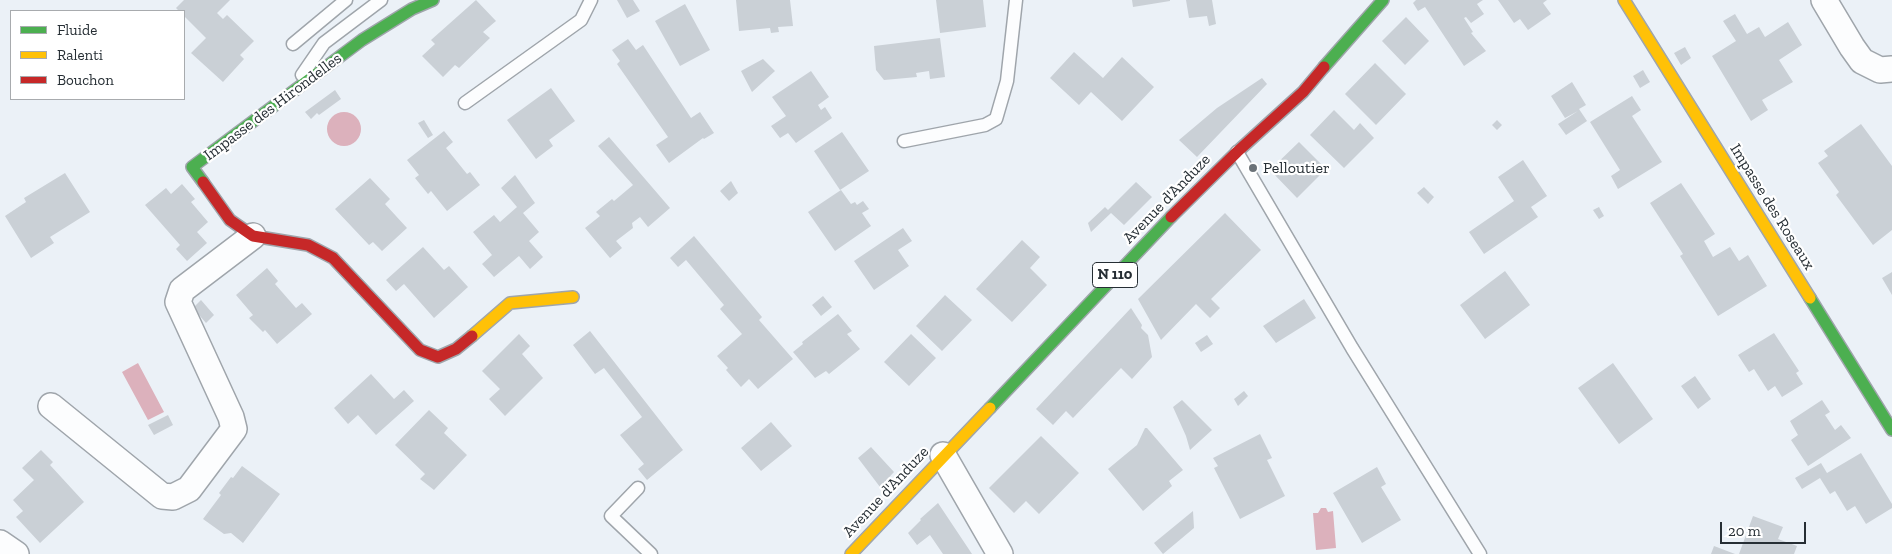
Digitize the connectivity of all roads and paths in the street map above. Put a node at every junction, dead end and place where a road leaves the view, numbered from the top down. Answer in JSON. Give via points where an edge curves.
{"nodes":[{"id":1,"x":346,"y":0,"type":"edge"},
{"id":2,"x":381,"y":0,"type":"edge"},
{"id":3,"x":433,"y":0,"type":"edge"},
{"id":4,"x":591,"y":0,"type":"edge"},
{"id":5,"x":1016,"y":0,"type":"edge"},
{"id":6,"x":1383,"y":0,"type":"edge"},
{"id":7,"x":1624,"y":0,"type":"edge"},
{"id":8,"x":1824,"y":0,"type":"edge"},
{"id":9,"x":293,"y":44,"type":"dead end"},
{"id":10,"x":1892,"y":70,"type":"edge"},
{"id":11,"x":287,"y":96,"type":"junction"},
{"id":12,"x":465,"y":103,"type":"dead end"},
{"id":13,"x":904,"y":140,"type":"dead end"},
{"id":14,"x":1236,"y":152,"type":"junction"},
{"id":15,"x":253,"y":236,"type":"junction"},
{"id":16,"x":572,"y":297,"type":"dead end"},
{"id":17,"x":51,"y":406,"type":"dead end"},
{"id":18,"x":1892,"y":430,"type":"edge"},
{"id":19,"x":943,"y":455,"type":"junction"},
{"id":20,"x":638,"y":488,"type":"dead end"},
{"id":21,"x":0,"y":543,"type":"edge"},
{"id":22,"x":16,"y":554,"type":"edge"},
{"id":23,"x":650,"y":554,"type":"edge"},
{"id":24,"x":851,"y":554,"type":"edge"},
{"id":25,"x":1000,"y":554,"type":"edge"},
{"id":26,"x":1480,"y":554,"type":"edge"}],
"edges":[{"from":1,"to":9,"type":"lane"},
{"from":2,"to":11,"type":"lane","via":[[324,43]]},
{"from":3,"to":11,"type":"street","name":"Impasse des Hirondelles","via":[[362,40]]},
{"from":4,"to":12,"type":"lane","via":[[581,20]]},
{"from":5,"to":13,"type":"lane","via":[[1007,81],[996,119],[985,125]]},
{"from":6,"to":14,"type":"street","name":"Avenue d'Anduze","number":"N 110","via":[[1303,92]]},
{"from":7,"to":18,"type":"street","name":"Impasse des Roseaux"},
{"from":8,"to":10,"type":"street","via":[[1862,61],[1880,70]]},
{"from":11,"to":15,"type":"street","name":"Impasse des Hirondelles","via":[[192,167],[230,220]]},
{"from":14,"to":19,"type":"street","name":"Avenue d'Anduze","number":"N 110"},
{"from":14,"to":26,"type":"lane","via":[[1352,348]]},
{"from":15,"to":16,"type":"street","name":"Impasse des Hirondelles","via":[[308,245],[334,258],[420,350],[438,357],[456,349],[510,303]]},
{"from":15,"to":17,"type":"street","via":[[182,290],[178,302],[234,429],[189,489],[173,497],[162,496]]},
{"from":19,"to":24,"type":"street","name":"Avenue d'Anduze","number":"N 110"},
{"from":19,"to":25,"type":"street"},
{"from":20,"to":23,"type":"lane","via":[[611,516]]},
{"from":21,"to":22,"type":"street"}]}
